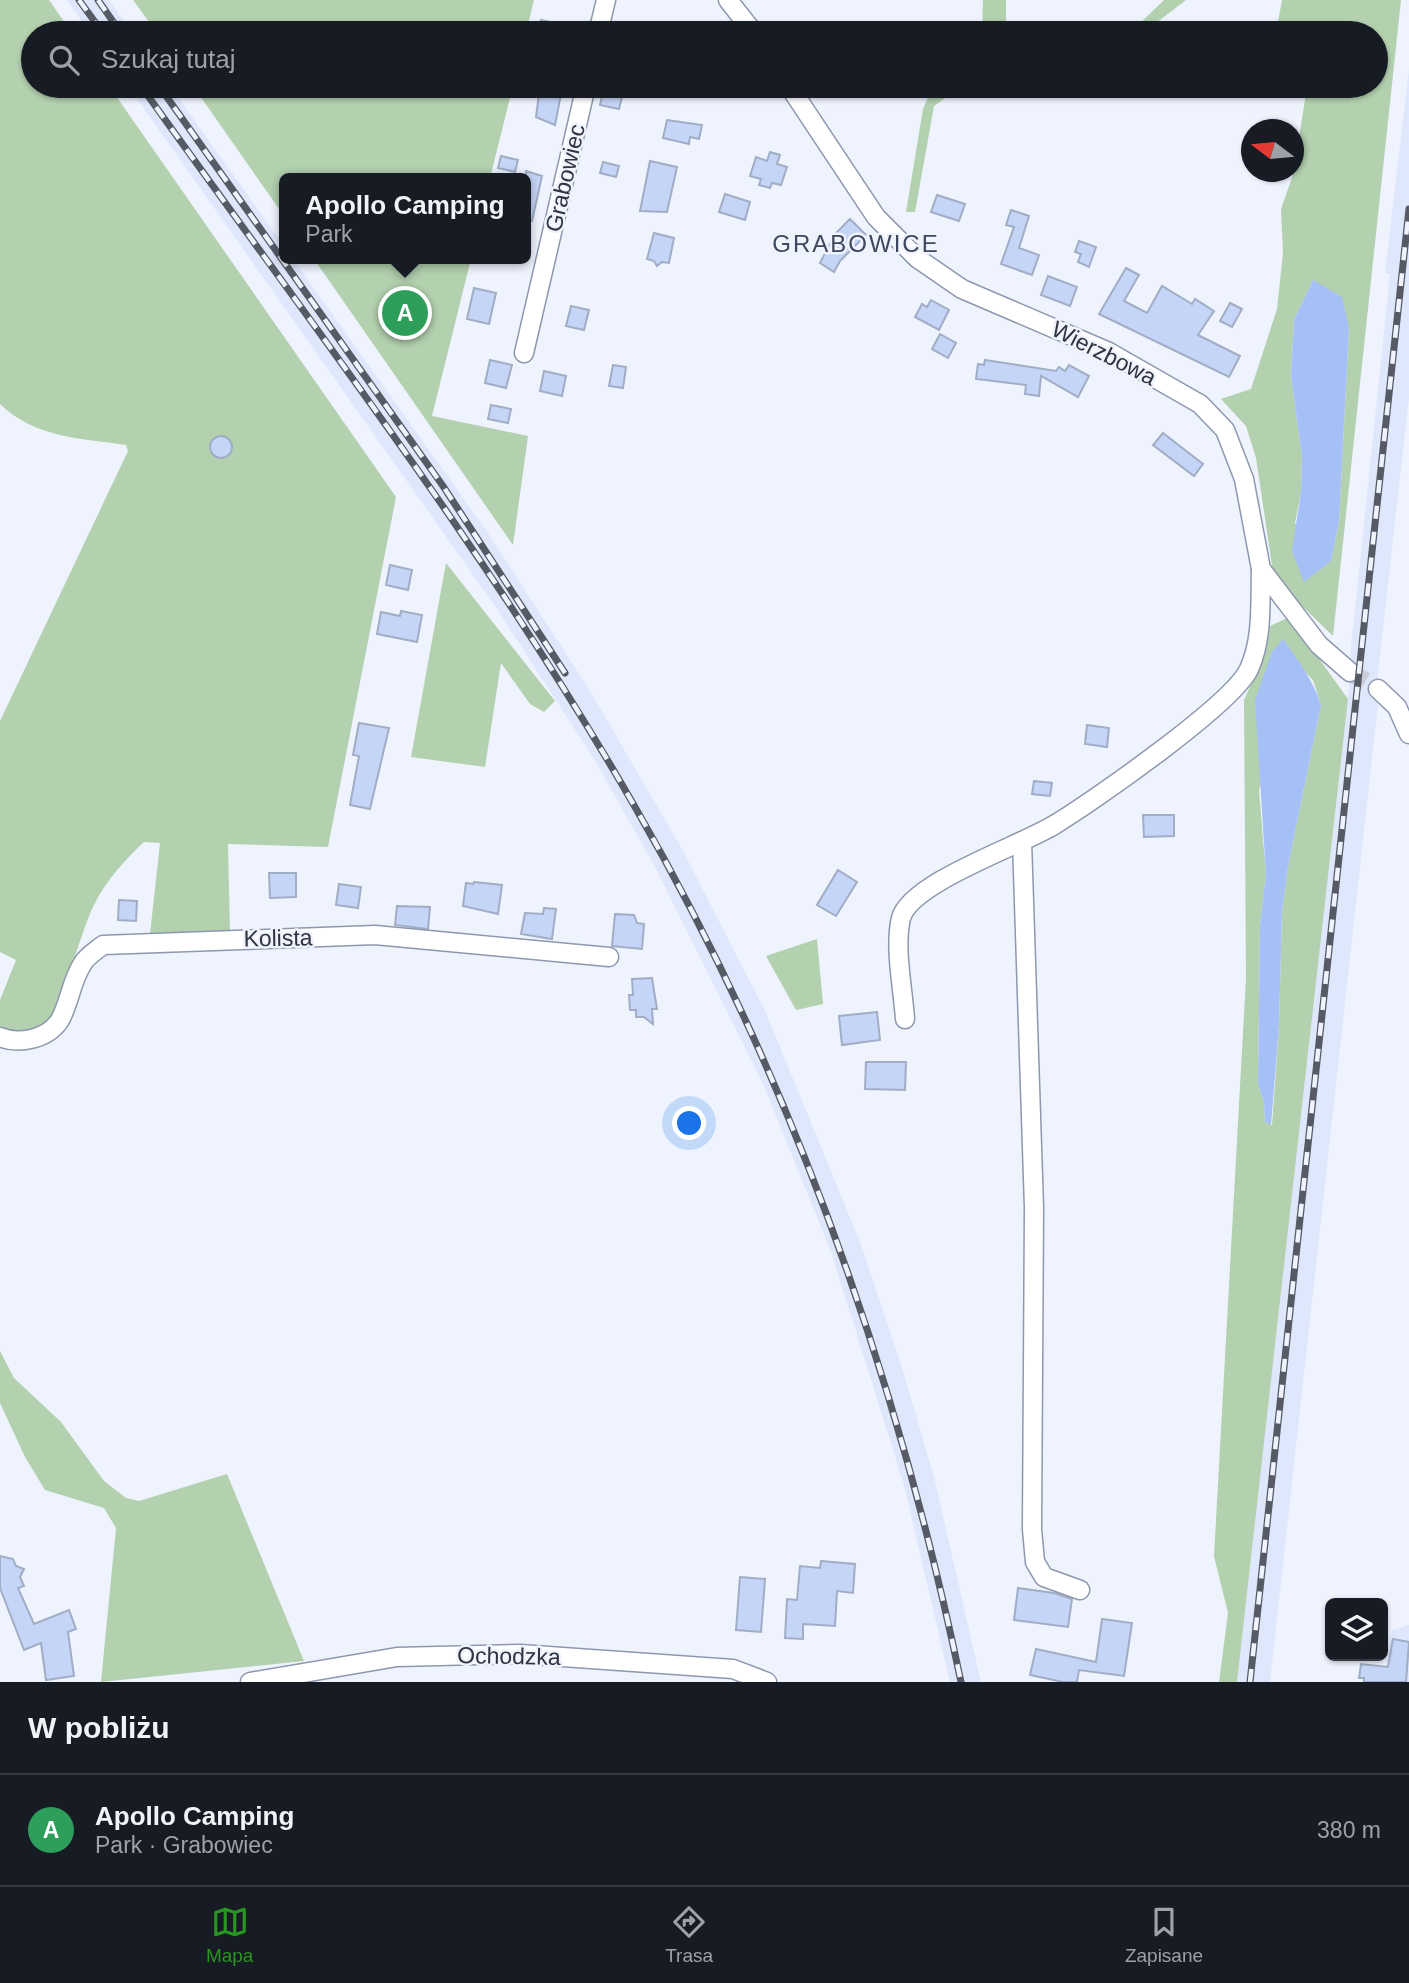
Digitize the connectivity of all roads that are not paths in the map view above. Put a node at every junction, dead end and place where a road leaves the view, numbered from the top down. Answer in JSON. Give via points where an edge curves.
{"nodes":[{"id":1,"x":606,"y":0,"type":"edge"},
{"id":2,"x":728,"y":0,"type":"edge"},
{"id":3,"x":601,"y":21,"type":"edge"},
{"id":4,"x":745,"y":21,"type":"edge"},
{"id":5,"x":583,"y":98,"type":"edge"},
{"id":6,"x":797,"y":98,"type":"edge"},
{"id":7,"x":524,"y":353,"type":"dead end"},
{"id":8,"x":1261,"y":569,"type":"junction"},
{"id":9,"x":1290,"y":608,"type":"junction"},
{"id":10,"x":1260,"y":622,"type":"junction"},
{"id":11,"x":1350,"y":671,"type":"tunnel mouth"},
{"id":12,"x":1378,"y":689,"type":"tunnel mouth"},
{"id":13,"x":1409,"y":734,"type":"edge"},
{"id":14,"x":1022,"y":841,"type":"junction"},
{"id":15,"x":609,"y":957,"type":"dead end"},
{"id":16,"x":905,"y":1019,"type":"dead end"},
{"id":17,"x":0,"y":1037,"type":"edge"},
{"id":18,"x":1080,"y":1590,"type":"dead end"},
{"id":19,"x":250,"y":1682,"type":"edge"},
{"id":20,"x":767,"y":1682,"type":"edge"}],
"edges":[{"from":1,"to":3,"type":"street"},
{"from":2,"to":4,"type":"street"},
{"from":5,"to":7,"type":"street","name":"Grabowiec"},
{"from":6,"to":8,"type":"street","name":"Wierzbowa","via":[[876,217],[917,258],[962,289],[1108,352],[1208,412],[1225,430],[1244,480]]},
{"from":8,"to":9,"type":"street","name":"Wierzbowa"},
{"from":8,"to":10,"type":"street"},
{"from":9,"to":10,"type":"street"},
{"from":9,"to":11,"type":"street","name":"Wierzbowa","via":[[1319,645]]},
{"from":10,"to":14,"type":"street","via":[[1249,670],[1231,694],[1107,789]]},
{"from":12,"to":13,"type":"street","via":[[1397,707]]},
{"from":14,"to":16,"type":"street","via":[[963,868],[914,899],[902,916]]},
{"from":14,"to":18,"type":"street","via":[[1034,1208],[1032,1529],[1035,1562],[1044,1577]]},
{"from":15,"to":17,"type":"street","name":"Kolista","via":[[376,935],[103,945],[84,961],[59,1021],[26,1041]]},
{"from":19,"to":20,"type":"street","name":"Ochodzka","via":[[397,1657],[520,1654],[733,1669]]}]}
